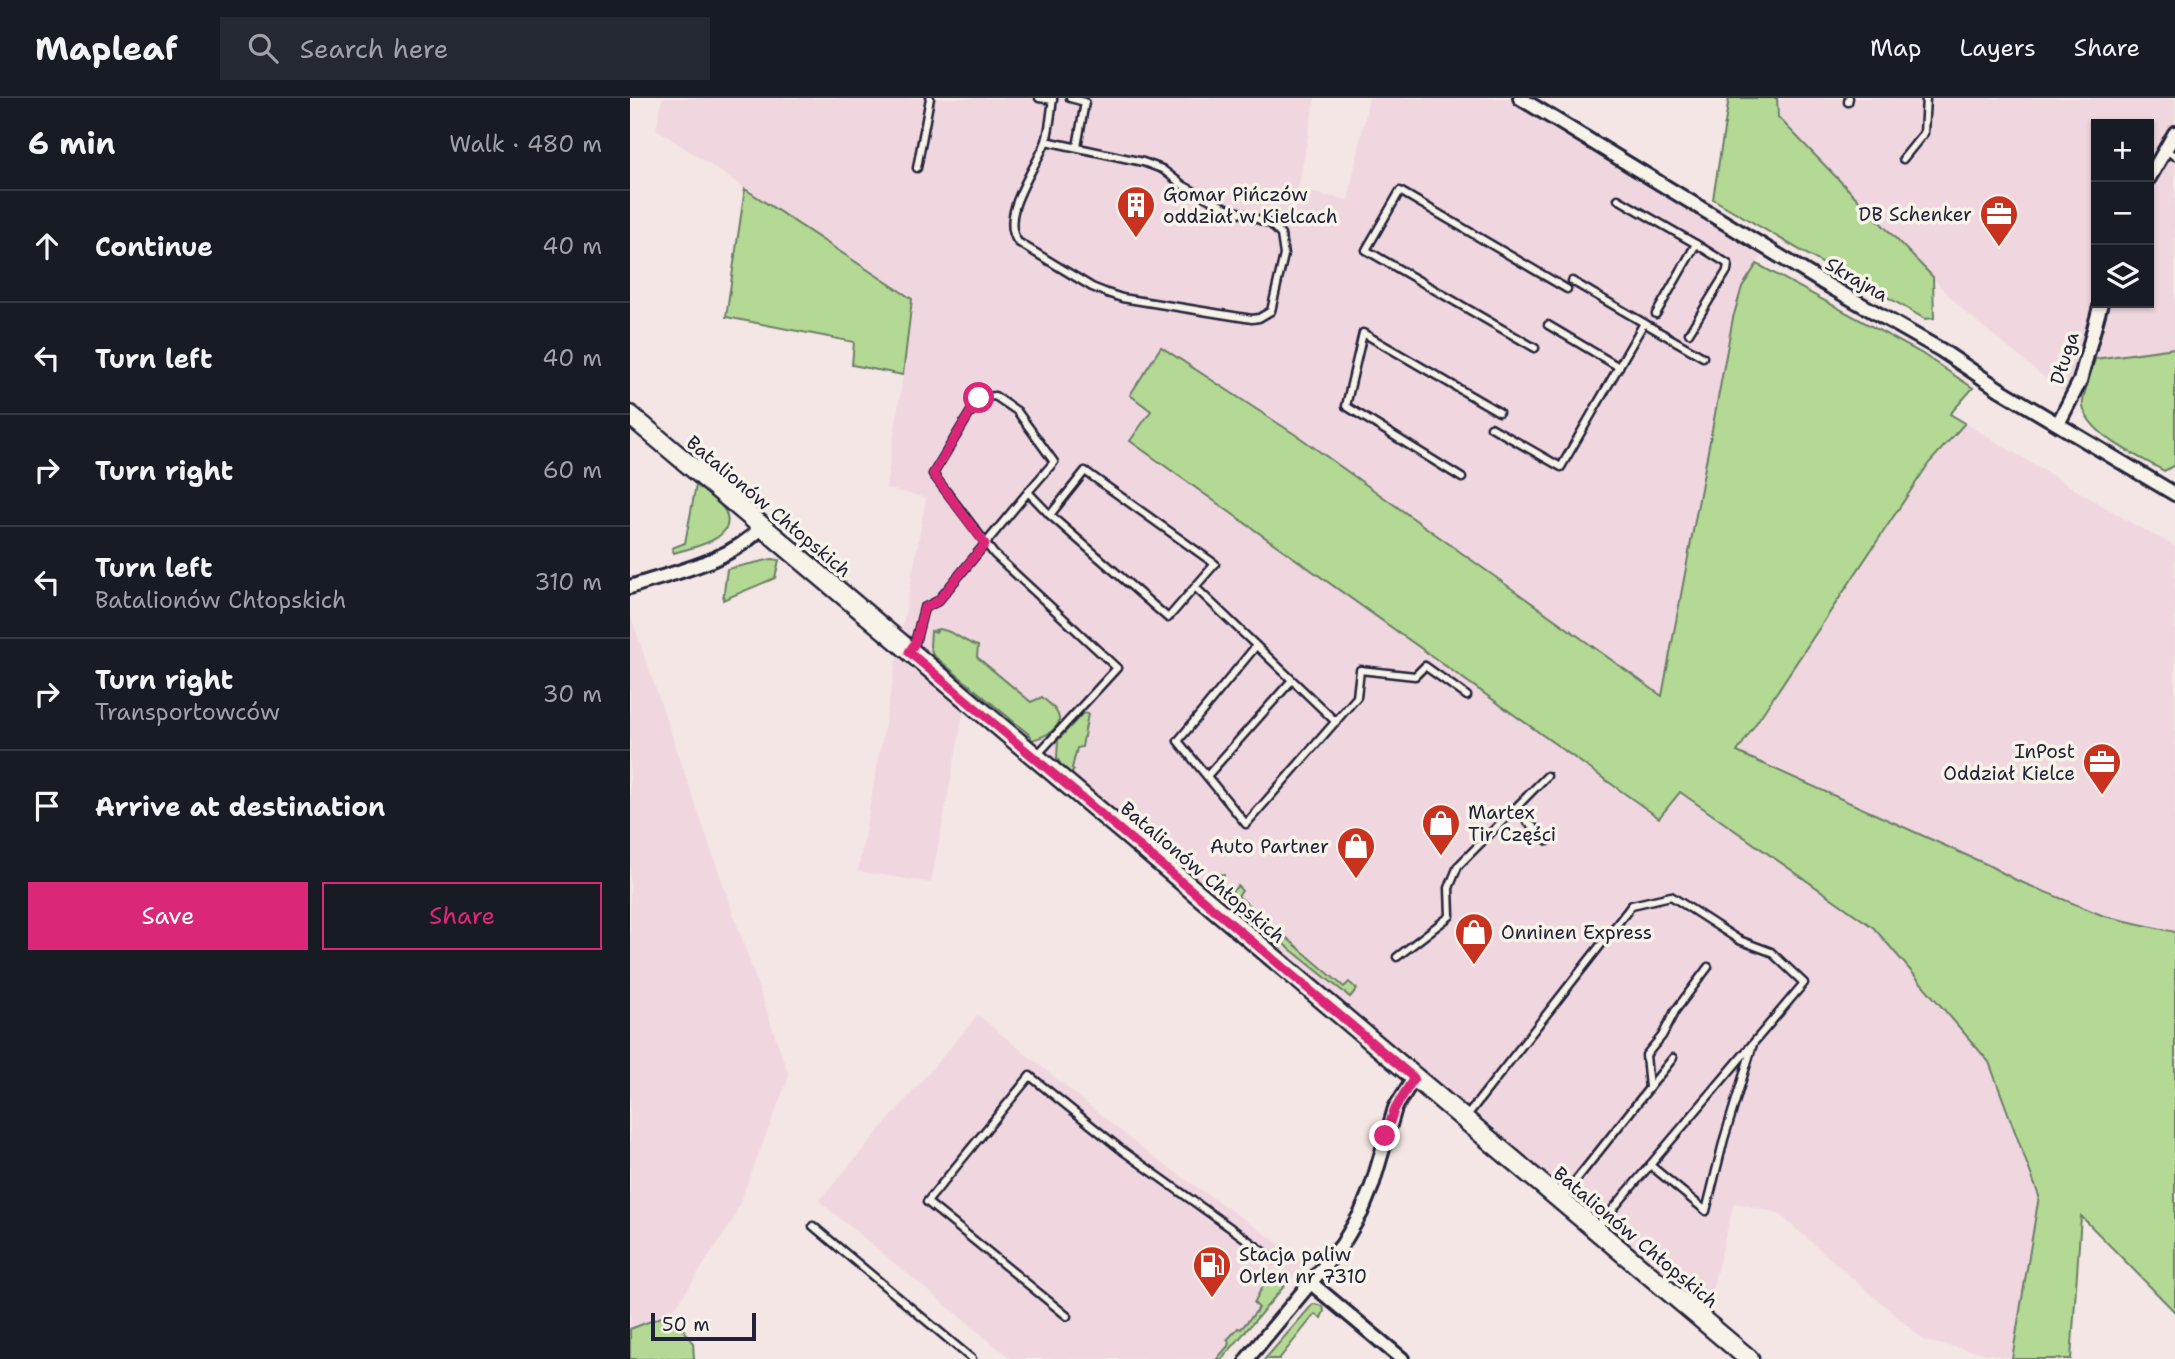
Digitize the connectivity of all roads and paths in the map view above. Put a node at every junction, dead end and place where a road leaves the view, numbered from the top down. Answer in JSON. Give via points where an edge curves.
{"nodes":[{"id":1,"x":930,"y":98,"type":"edge"},
{"id":2,"x":1039,"y":98,"type":"edge"},
{"id":3,"x":1070,"y":98,"type":"edge"},
{"id":4,"x":1520,"y":98,"type":"edge"},
{"id":5,"x":1926,"y":98,"type":"edge"},
{"id":6,"x":1053,"y":99,"type":"edge"},
{"id":7,"x":1085,"y":100,"type":"edge"},
{"id":8,"x":2175,"y":133,"type":"edge"},
{"id":9,"x":1046,"y":141,"type":"junction"},
{"id":10,"x":1077,"y":147,"type":"junction"},
{"id":11,"x":2170,"y":153,"type":"edge"},
{"id":12,"x":1903,"y":159,"type":"dead end"},
{"id":13,"x":917,"y":168,"type":"dead end"},
{"id":14,"x":2154,"y":172,"type":"edge"},
{"id":15,"x":1618,"y":199,"type":"dead end"},
{"id":16,"x":1696,"y":244,"type":"junction"},
{"id":17,"x":1572,"y":281,"type":"dead end"},
{"id":18,"x":1567,"y":289,"type":"dead end"},
{"id":19,"x":2100,"y":308,"type":"edge"},
{"id":20,"x":1656,"y":314,"type":"dead end"},
{"id":21,"x":1644,"y":323,"type":"junction"},
{"id":22,"x":1548,"y":325,"type":"dead end"},
{"id":23,"x":1689,"y":333,"type":"dead end"},
{"id":24,"x":1535,"y":348,"type":"dead end"},
{"id":25,"x":1703,"y":357,"type":"dead end"},
{"id":26,"x":1619,"y":367,"type":"junction"},
{"id":27,"x":1499,"y":412,"type":"dead end"},
{"id":28,"x":630,"y":415,"type":"edge"},
{"id":29,"x":2059,"y":424,"type":"junction"},
{"id":30,"x":1491,"y":427,"type":"dead end"},
{"id":31,"x":1462,"y":478,"type":"dead end"},
{"id":32,"x":1028,"y":492,"type":"junction"},
{"id":33,"x":2175,"y":494,"type":"edge"},
{"id":34,"x":1050,"y":514,"type":"junction"},
{"id":35,"x":762,"y":527,"type":"junction"},
{"id":36,"x":985,"y":544,"type":"junction"},
{"id":37,"x":630,"y":587,"type":"edge"},
{"id":38,"x":1195,"y":587,"type":"junction"},
{"id":39,"x":1256,"y":646,"type":"junction"},
{"id":40,"x":909,"y":652,"type":"junction"},
{"id":41,"x":1292,"y":680,"type":"junction"},
{"id":42,"x":1467,"y":696,"type":"dead end"},
{"id":43,"x":1336,"y":722,"type":"junction"},
{"id":44,"x":1035,"y":757,"type":"junction"},
{"id":45,"x":1207,"y":776,"type":"junction"},
{"id":46,"x":1548,"y":776,"type":"dead end"},
{"id":47,"x":1514,"y":809,"type":"junction"},
{"id":48,"x":1548,"y":841,"type":"dead end"},
{"id":49,"x":1397,"y":957,"type":"dead end"},
{"id":50,"x":1708,"y":967,"type":"dead end"},
{"id":51,"x":1754,"y":1042,"type":"junction"},
{"id":52,"x":1673,"y":1058,"type":"dead end"},
{"id":53,"x":1414,"y":1078,"type":"junction"},
{"id":54,"x":1649,"y":1089,"type":"junction"},
{"id":55,"x":1464,"y":1120,"type":"junction"},
{"id":56,"x":1650,"y":1166,"type":"junction"},
{"id":57,"x":1560,"y":1201,"type":"junction"},
{"id":58,"x":813,"y":1226,"type":"dead end"},
{"id":59,"x":1595,"y":1230,"type":"junction"},
{"id":60,"x":1274,"y":1259,"type":"dead end"},
{"id":61,"x":1311,"y":1283,"type":"junction"},
{"id":62,"x":1067,"y":1316,"type":"dead end"},
{"id":63,"x":972,"y":1359,"type":"edge"},
{"id":64,"x":1247,"y":1359,"type":"edge"},
{"id":65,"x":1402,"y":1359,"type":"edge"},
{"id":66,"x":1749,"y":1359,"type":"edge"}],
"edges":[{"from":1,"to":13,"type":"lane"},
{"from":2,"to":6,"type":"lane"},
{"from":3,"to":7,"type":"lane"},
{"from":4,"to":29,"type":"street","name":"Skrajna"},
{"from":5,"to":12,"type":"lane","via":[[1924,133]]},
{"from":6,"to":9,"type":"lane"},
{"from":7,"to":10,"type":"lane"},
{"from":8,"to":11,"type":"street"},
{"from":9,"to":10,"type":"lane"},
{"from":9,"to":10,"type":"lane","via":[[1015,211],[1013,233],[1024,247],[1092,288],[1122,298],[1252,319],[1271,311],[1283,255],[1281,236],[1271,224],[1224,207],[1162,169]]},
{"from":11,"to":14,"type":"street"},
{"from":15,"to":16,"type":"lane"},
{"from":16,"to":20,"type":"lane"},
{"from":16,"to":23,"type":"lane","via":[[1728,264]]},
{"from":17,"to":21,"type":"lane"},
{"from":18,"to":24,"type":"lane","via":[[1400,191],[1366,250]]},
{"from":19,"to":29,"type":"street","name":"Długa","via":[[2080,381]]},
{"from":21,"to":25,"type":"lane"},
{"from":21,"to":26,"type":"lane"},
{"from":22,"to":26,"type":"lane"},
{"from":26,"to":30,"type":"lane","via":[[1561,467]]},
{"from":27,"to":31,"type":"lane","via":[[1363,333],[1346,406]]},
{"from":28,"to":35,"type":"street","name":"Batalionów Chłopskich"},
{"from":29,"to":33,"type":"street","name":"Skrajna"},
{"from":32,"to":34,"type":"lane"},
{"from":32,"to":36,"type":"lane"},
{"from":32,"to":36,"type":"lane","via":[[1054,462],[1017,411],[995,396],[979,398],[933,474]]},
{"from":34,"to":38,"type":"lane","via":[[1167,618]]},
{"from":34,"to":38,"type":"lane","via":[[1085,471],[1215,564]]},
{"from":35,"to":37,"type":"street","via":[[731,551]]},
{"from":35,"to":40,"type":"street","name":"Batalionów Chłopskich"},
{"from":36,"to":40,"type":"lane","via":[[938,601],[924,608]]},
{"from":36,"to":44,"type":"lane","via":[[1117,668]]},
{"from":38,"to":39,"type":"lane"},
{"from":39,"to":41,"type":"lane"},
{"from":39,"to":45,"type":"lane","via":[[1178,741]]},
{"from":40,"to":44,"type":"street","name":"Batalionów Chłopskich"},
{"from":41,"to":43,"type":"lane"},
{"from":41,"to":45,"type":"lane"},
{"from":42,"to":43,"type":"lane","via":[[1425,666],[1415,676],[1360,670],[1357,697]]},
{"from":43,"to":45,"type":"lane","via":[[1246,824]]},
{"from":44,"to":53,"type":"street","name":"Batalionów Chłopskich"},
{"from":46,"to":47,"type":"lane"},
{"from":47,"to":48,"type":"lane"},
{"from":47,"to":49,"type":"lane","via":[[1458,866],[1449,888],[1450,916]]},
{"from":50,"to":54,"type":"lane","via":[[1646,1055]]},
{"from":51,"to":55,"type":"lane","via":[[1804,983],[1771,952],[1739,940],[1671,896],[1632,905]]},
{"from":51,"to":56,"type":"lane"},
{"from":51,"to":56,"type":"lane","via":[[1706,1211]]},
{"from":52,"to":54,"type":"lane"},
{"from":53,"to":55,"type":"street","name":"Batalionów Chłopskich"},
{"from":53,"to":61,"type":"street","via":[[1395,1108],[1361,1213]]},
{"from":54,"to":57,"type":"lane"},
{"from":55,"to":57,"type":"street","name":"Batalionów Chłopskich"},
{"from":56,"to":59,"type":"lane"},
{"from":57,"to":59,"type":"street","name":"Batalionów Chłopskich"},
{"from":58,"to":63,"type":"lane"},
{"from":59,"to":66,"type":"street","name":"Batalionów Chłopskich"},
{"from":60,"to":62,"type":"lane","via":[[1123,1151],[1030,1076],[927,1202]]},
{"from":61,"to":64,"type":"street"},
{"from":61,"to":65,"type":"street"}]}
